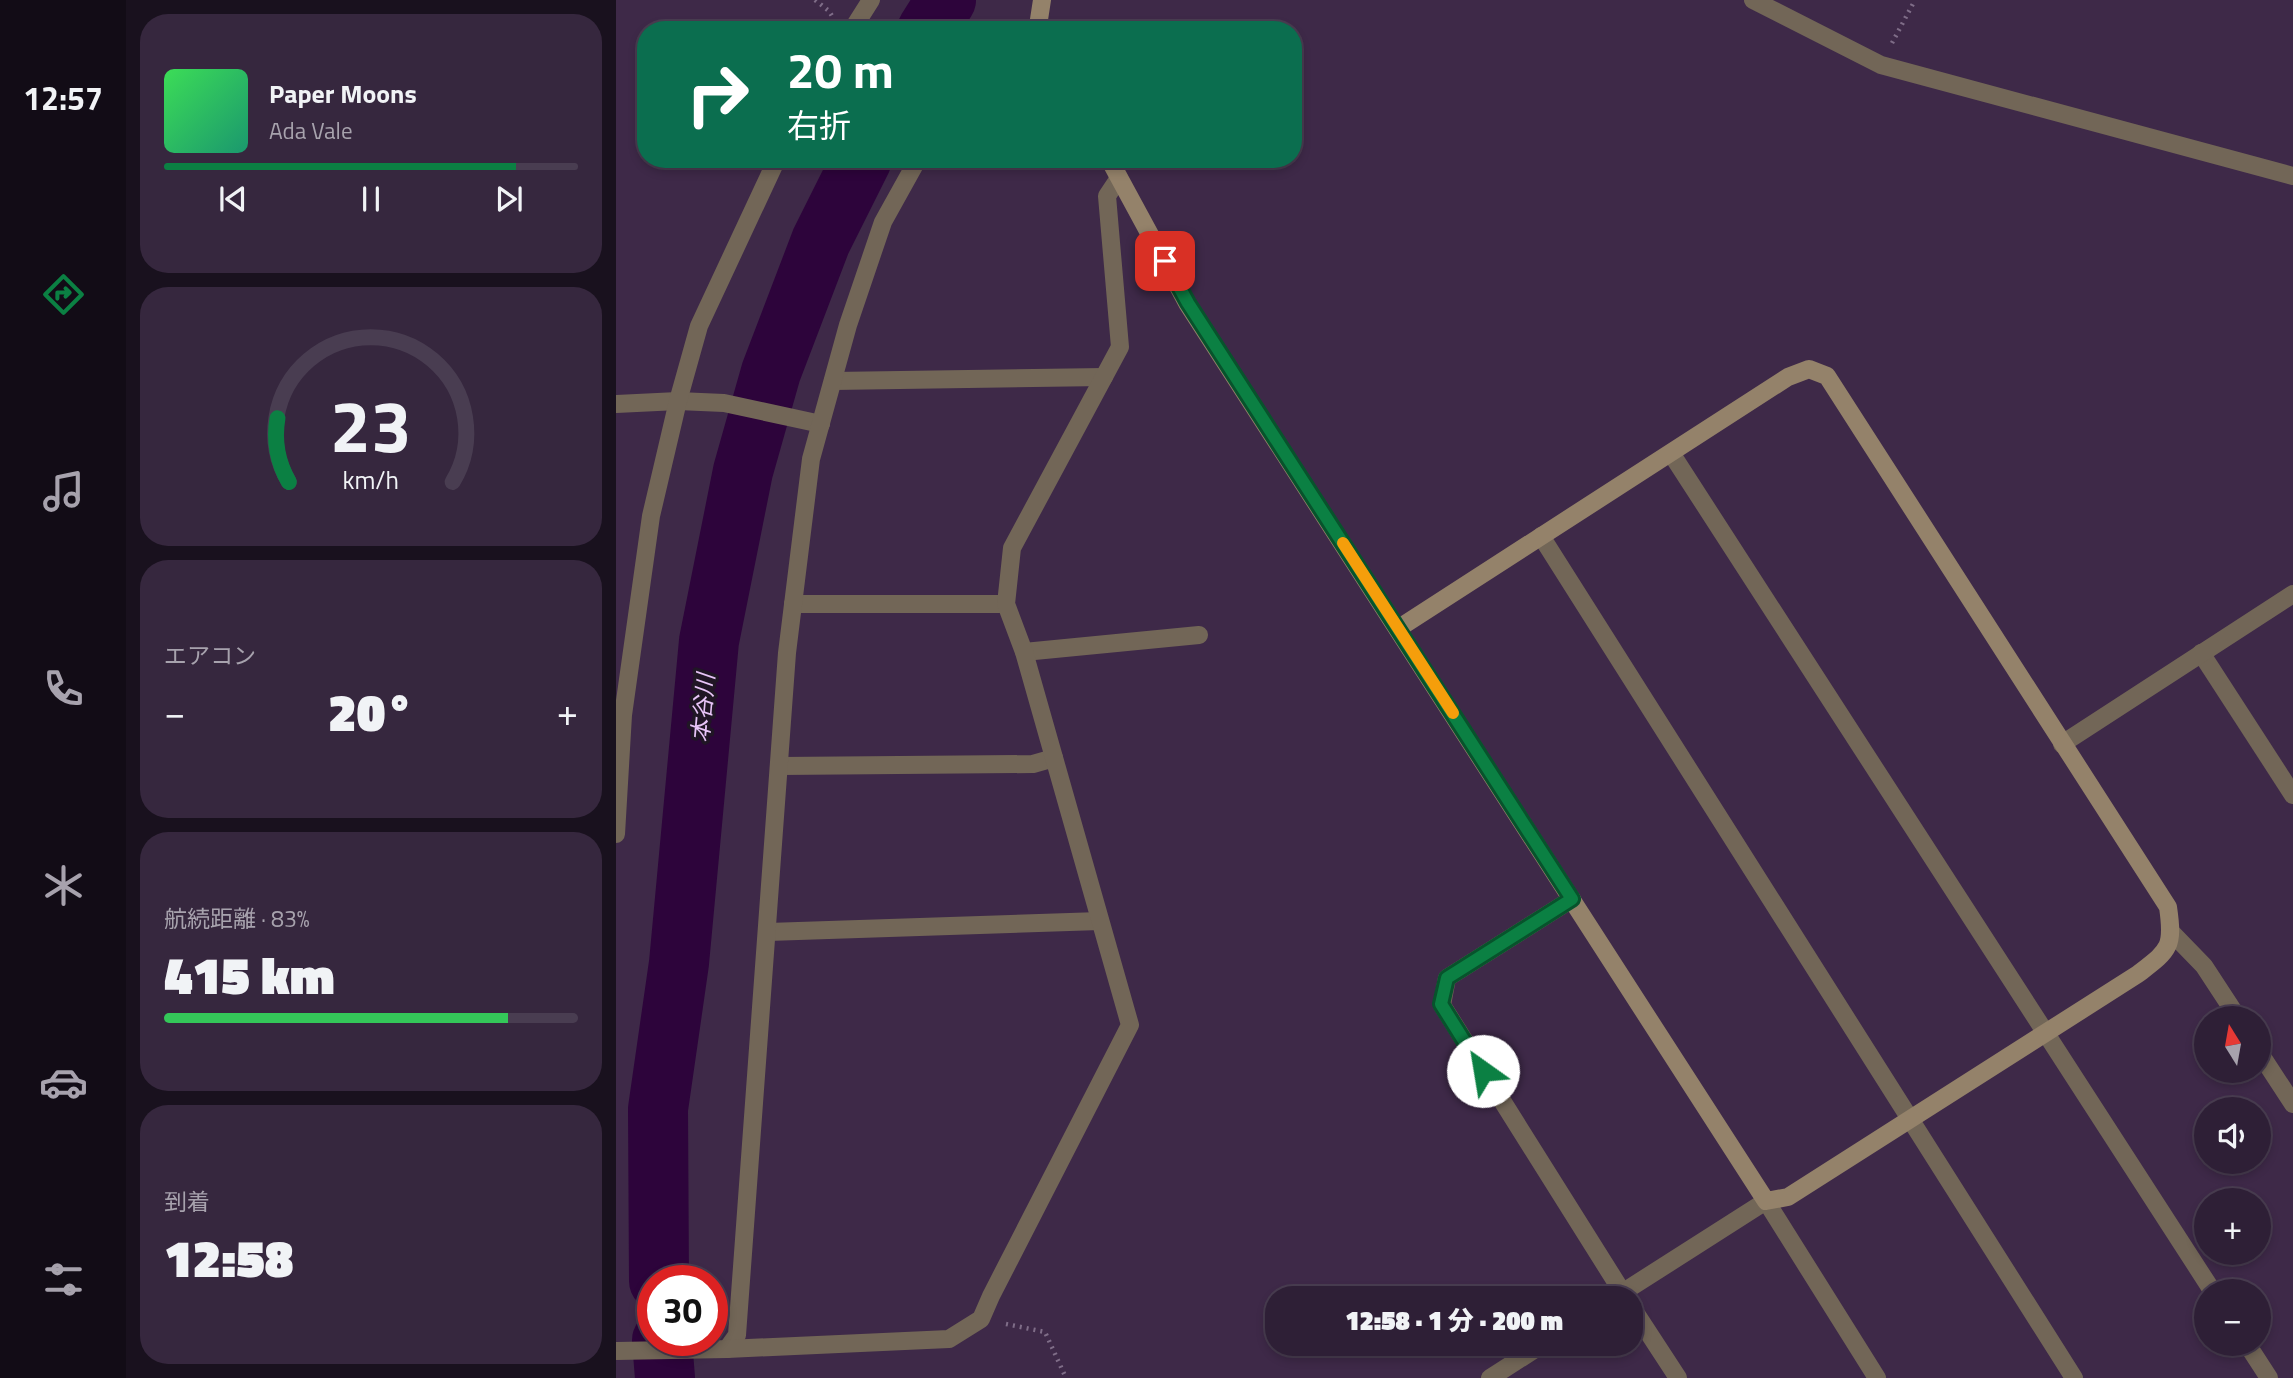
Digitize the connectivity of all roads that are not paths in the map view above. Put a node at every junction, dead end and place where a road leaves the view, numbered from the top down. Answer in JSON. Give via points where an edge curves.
{"nodes":[{"id":1,"x":871,"y":0,"type":"edge"},
{"id":2,"x":1042,"y":0,"type":"edge"},
{"id":3,"x":1753,"y":0,"type":"edge"},
{"id":4,"x":858,"y":21,"type":"edge"},
{"id":5,"x":1037,"y":21,"type":"edge"},
{"id":6,"x":773,"y":168,"type":"edge"},
{"id":7,"x":913,"y":168,"type":"edge"},
{"id":8,"x":1114,"y":168,"type":"edge"},
{"id":9,"x":2293,"y":176,"type":"edge"},
{"id":10,"x":1119,"y":178,"type":"junction"},
{"id":11,"x":1104,"y":377,"type":"junction"},
{"id":12,"x":833,"y":381,"type":"junction"},
{"id":13,"x":678,"y":401,"type":"junction"},
{"id":14,"x":616,"y":404,"type":"edge"},
{"id":15,"x":821,"y":424,"type":"junction"},
{"id":16,"x":1671,"y":453,"type":"junction"},
{"id":17,"x":1541,"y":536,"type":"junction"},
{"id":18,"x":2293,"y":594,"type":"edge"},
{"id":19,"x":793,"y":604,"type":"junction"},
{"id":20,"x":1006,"y":604,"type":"junction"},
{"id":21,"x":1399,"y":628,"type":"junction"},
{"id":22,"x":1199,"y":635,"type":"dead end"},
{"id":23,"x":1024,"y":652,"type":"junction"},
{"id":24,"x":2201,"y":653,"type":"junction"},
{"id":25,"x":2062,"y":744,"type":"junction"},
{"id":26,"x":1054,"y":758,"type":"junction"},
{"id":27,"x":780,"y":766,"type":"junction"},
{"id":28,"x":2293,"y":795,"type":"edge"},
{"id":29,"x":616,"y":834,"type":"edge"},
{"id":30,"x":1572,"y":899,"type":"junction"},
{"id":31,"x":1100,"y":920,"type":"junction"},
{"id":32,"x":768,"y":932,"type":"junction"},
{"id":33,"x":2172,"y":933,"type":"junction"},
{"id":34,"x":2230,"y":1006,"type":"edge"},
{"id":35,"x":2046,"y":1032,"type":"junction"},
{"id":36,"x":2272,"y":1072,"type":"edge"},
{"id":37,"x":2293,"y":1104,"type":"edge"},
{"id":38,"x":1910,"y":1119,"type":"junction"},
{"id":39,"x":1766,"y":1201,"type":"junction"},
{"id":40,"x":2205,"y":1279,"type":"edge"},
{"id":41,"x":1615,"y":1286,"type":"edge"},
{"id":42,"x":1642,"y":1286,"type":"edge"},
{"id":43,"x":1643,"y":1328,"type":"edge"},
{"id":44,"x":728,"y":1342,"type":"edge"},
{"id":45,"x":728,"y":1350,"type":"edge"},
{"id":46,"x":617,"y":1351,"type":"edge"},
{"id":47,"x":637,"y":1351,"type":"edge"},
{"id":48,"x":1524,"y":1356,"type":"edge"},
{"id":49,"x":2255,"y":1356,"type":"edge"},
{"id":50,"x":1490,"y":1378,"type":"edge"},
{"id":51,"x":1678,"y":1378,"type":"edge"},
{"id":52,"x":1877,"y":1378,"type":"edge"},
{"id":53,"x":2074,"y":1378,"type":"edge"},
{"id":54,"x":2269,"y":1378,"type":"edge"}],
"edges":[{"from":1,"to":4,"type":"street"},
{"from":2,"to":5,"type":"street"},
{"from":3,"to":9,"type":"street","via":[[1881,65]]},
{"from":6,"to":13,"type":"street","via":[[699,326]]},
{"from":7,"to":12,"type":"street","via":[[883,222]]},
{"from":8,"to":10,"type":"street"},
{"from":10,"to":11,"type":"street","via":[[1107,196],[1120,347]]},
{"from":10,"to":21,"type":"street","via":[[1188,303]]},
{"from":11,"to":12,"type":"street"},
{"from":11,"to":20,"type":"street","via":[[1012,548]]},
{"from":12,"to":15,"type":"street"},
{"from":13,"to":14,"type":"street"},
{"from":13,"to":15,"type":"street","via":[[724,403]]},
{"from":13,"to":29,"type":"street","via":[[651,516],[626,688]]},
{"from":15,"to":19,"type":"street","via":[[811,459]]},
{"from":16,"to":17,"type":"street"},
{"from":16,"to":25,"type":"street","via":[[1788,377],[1809,369],[1828,376]]},
{"from":16,"to":35,"type":"street"},
{"from":17,"to":21,"type":"street"},
{"from":17,"to":38,"type":"street"},
{"from":18,"to":24,"type":"street"},
{"from":19,"to":20,"type":"street"},
{"from":19,"to":27,"type":"street"},
{"from":20,"to":23,"type":"street"},
{"from":21,"to":30,"type":"street"},
{"from":22,"to":23,"type":"street"},
{"from":23,"to":26,"type":"street"},
{"from":24,"to":25,"type":"street"},
{"from":24,"to":28,"type":"street"},
{"from":25,"to":33,"type":"street","via":[[2168,907]]},
{"from":26,"to":27,"type":"street","via":[[1033,764]]},
{"from":26,"to":31,"type":"street"},
{"from":27,"to":32,"type":"street"},
{"from":30,"to":39,"type":"street"},
{"from":30,"to":41,"type":"street","via":[[1447,978],[1441,1004]]},
{"from":31,"to":32,"type":"street"},
{"from":31,"to":45,"type":"street","via":[[1130,1025],[981,1319],[949,1339]]},
{"from":32,"to":44,"type":"street","via":[[737,1335]]},
{"from":33,"to":34,"type":"street","via":[[2204,966]]},
{"from":33,"to":35,"type":"street","via":[[2165,953]]},
{"from":35,"to":38,"type":"street"},
{"from":35,"to":40,"type":"street"},
{"from":36,"to":37,"type":"street"},
{"from":38,"to":39,"type":"street","via":[[1788,1197]]},
{"from":38,"to":53,"type":"street"},
{"from":39,"to":42,"type":"street"},
{"from":39,"to":52,"type":"street"},
{"from":43,"to":51,"type":"street"},
{"from":46,"to":47,"type":"street"},
{"from":48,"to":50,"type":"street"},
{"from":49,"to":54,"type":"street"}]}
